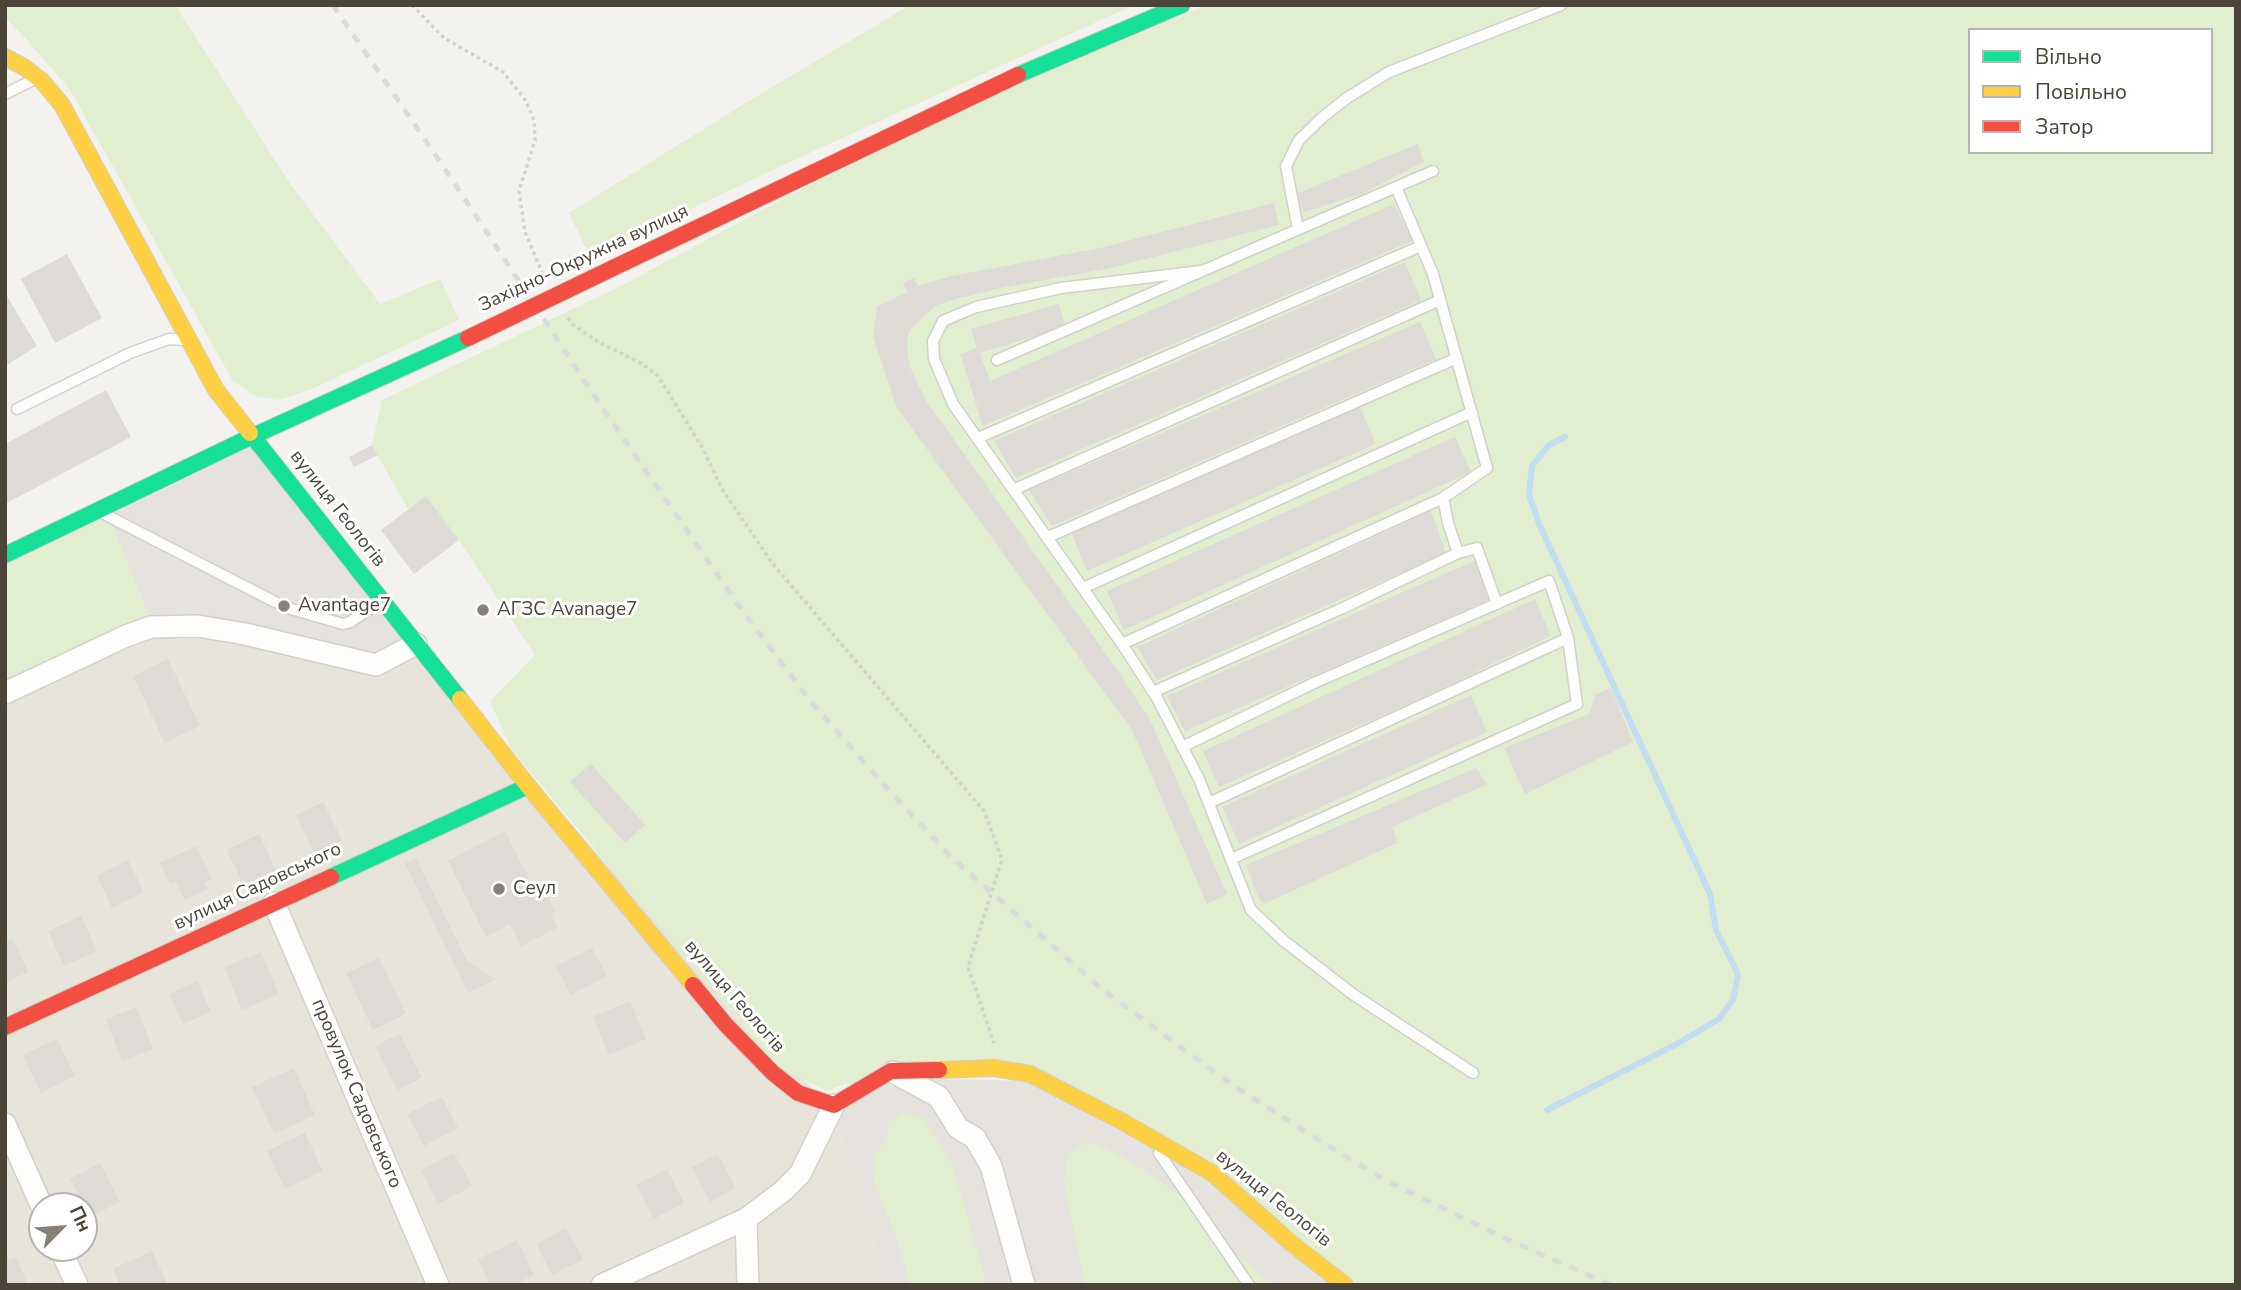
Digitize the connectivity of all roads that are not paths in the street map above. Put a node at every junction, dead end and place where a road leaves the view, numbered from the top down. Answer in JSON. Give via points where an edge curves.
{"nodes":[{"id":1,"x":1182,"y":5,"type":"edge"},
{"id":2,"x":1561,"y":5,"type":"edge"},
{"id":3,"x":5,"y":57,"type":"edge"},
{"id":4,"x":38,"y":78,"type":"junction"},
{"id":5,"x":5,"y":94,"type":"edge"},
{"id":6,"x":1433,"y":171,"type":"dead end"},
{"id":7,"x":1396,"y":187,"type":"junction"},
{"id":8,"x":1298,"y":229,"type":"junction"},
{"id":9,"x":1421,"y":246,"type":"junction"},
{"id":10,"x":1201,"y":271,"type":"junction"},
{"id":11,"x":1440,"y":300,"type":"junction"},
{"id":12,"x":189,"y":339,"type":"junction"},
{"id":13,"x":1457,"y":358,"type":"junction"},
{"id":14,"x":997,"y":360,"type":"dead end"},
{"id":15,"x":17,"y":409,"type":"dead end"},
{"id":16,"x":1472,"y":412,"type":"junction"},
{"id":17,"x":252,"y":436,"type":"junction"},
{"id":18,"x":978,"y":438,"type":"junction"},
{"id":19,"x":1015,"y":489,"type":"junction"},
{"id":20,"x":1443,"y":498,"type":"junction"},
{"id":21,"x":98,"y":510,"type":"junction"},
{"id":22,"x":1048,"y":537,"type":"junction"},
{"id":23,"x":1458,"y":553,"type":"junction"},
{"id":24,"x":5,"y":555,"type":"edge"},
{"id":25,"x":1083,"y":588,"type":"junction"},
{"id":26,"x":382,"y":600,"type":"junction"},
{"id":27,"x":275,"y":602,"type":"dead end"},
{"id":28,"x":1497,"y":604,"type":"junction"},
{"id":29,"x":288,"y":608,"type":"dead end"},
{"id":30,"x":1568,"y":638,"type":"junction"},
{"id":31,"x":1122,"y":643,"type":"junction"},
{"id":32,"x":416,"y":644,"type":"junction"},
{"id":33,"x":1153,"y":692,"type":"junction"},
{"id":34,"x":5,"y":693,"type":"edge"},
{"id":35,"x":1182,"y":747,"type":"junction"},
{"id":36,"x":528,"y":786,"type":"junction"},
{"id":37,"x":1209,"y":803,"type":"junction"},
{"id":38,"x":1231,"y":859,"type":"junction"},
{"id":39,"x":274,"y":903,"type":"junction"},
{"id":40,"x":5,"y":1027,"type":"edge"},
{"id":41,"x":891,"y":1071,"type":"junction"},
{"id":42,"x":1473,"y":1073,"type":"dead end"},
{"id":43,"x":834,"y":1105,"type":"junction"},
{"id":44,"x":5,"y":1124,"type":"edge"},
{"id":45,"x":1148,"y":1136,"type":"junction"},
{"id":46,"x":35,"y":1192,"type":"edge"},
{"id":47,"x":746,"y":1219,"type":"junction"},
{"id":48,"x":66,"y":1262,"type":"edge"},
{"id":49,"x":1330,"y":1278,"type":"edge"},
{"id":50,"x":77,"y":1285,"type":"edge"},
{"id":51,"x":438,"y":1285,"type":"edge"},
{"id":52,"x":602,"y":1285,"type":"edge"},
{"id":53,"x":748,"y":1285,"type":"edge"},
{"id":54,"x":1024,"y":1285,"type":"edge"},
{"id":55,"x":1249,"y":1285,"type":"edge"},
{"id":56,"x":1345,"y":1285,"type":"edge"}],
"edges":[{"from":1,"to":17,"type":"street","name":"Західно-Окружна вулиця","bridge":true,"via":[[979,92],[468,338]]},
{"from":2,"to":8,"type":"lane","via":[[1389,72],[1324,116],[1299,140],[1286,166]]},
{"from":3,"to":4,"type":"street","name":"вулиця Геологів"},
{"from":4,"to":5,"type":"lane"},
{"from":4,"to":12,"type":"street","name":"вулиця Геологів","via":[[62,105]]},
{"from":6,"to":7,"type":"lane"},
{"from":7,"to":8,"type":"lane"},
{"from":7,"to":9,"type":"lane"},
{"from":8,"to":10,"type":"lane"},
{"from":9,"to":11,"type":"lane"},
{"from":9,"to":18,"type":"lane"},
{"from":10,"to":14,"type":"lane"},
{"from":10,"to":18,"type":"lane","via":[[1061,288],[976,307],[943,321],[933,341],[934,359],[953,404]]},
{"from":11,"to":13,"type":"lane"},
{"from":11,"to":19,"type":"lane"},
{"from":12,"to":15,"type":"lane","via":[[169,340],[130,353]]},
{"from":12,"to":17,"type":"street","name":"вулиця Геологів","via":[[216,390]]},
{"from":13,"to":16,"type":"lane"},
{"from":13,"to":22,"type":"lane"},
{"from":16,"to":20,"type":"lane","via":[[1487,468]]},
{"from":16,"to":25,"type":"lane"},
{"from":17,"to":21,"type":"street","name":"Західно-Окружна вулиця"},
{"from":17,"to":26,"type":"street","name":"вулиця Геологів"},
{"from":18,"to":19,"type":"lane"},
{"from":19,"to":22,"type":"lane"},
{"from":20,"to":23,"type":"lane"},
{"from":20,"to":31,"type":"lane"},
{"from":21,"to":24,"type":"street","name":"Західно-Окружна вулиця"},
{"from":21,"to":27,"type":"lane"},
{"from":22,"to":25,"type":"lane"},
{"from":23,"to":28,"type":"lane","via":[[1477,548]]},
{"from":23,"to":33,"type":"lane"},
{"from":25,"to":31,"type":"lane"},
{"from":26,"to":29,"type":"lane","via":[[343,624]]},
{"from":26,"to":32,"type":"street","name":"вулиця Геологів"},
{"from":28,"to":30,"type":"lane","via":[[1549,582]]},
{"from":28,"to":35,"type":"lane","via":[[1314,683]]},
{"from":30,"to":37,"type":"lane"},
{"from":30,"to":38,"type":"lane","via":[[1577,704]]},
{"from":31,"to":33,"type":"lane"},
{"from":32,"to":34,"type":"street","via":[[376,665],[198,626],[151,627]]},
{"from":32,"to":36,"type":"street","name":"вулиця Геологів"},
{"from":33,"to":35,"type":"lane"},
{"from":35,"to":37,"type":"lane"},
{"from":36,"to":39,"type":"street","name":"вулиця Садовського"},
{"from":36,"to":43,"type":"street","name":"вулиця Геологів","via":[[726,1025],[798,1093]]},
{"from":37,"to":38,"type":"lane"},
{"from":38,"to":42,"type":"lane","via":[[1251,910],[1284,942],[1354,995]]},
{"from":39,"to":40,"type":"street","name":"вулиця Садовського"},
{"from":39,"to":51,"type":"street","name":"провулок Садовського"},
{"from":41,"to":43,"type":"street"},
{"from":41,"to":45,"type":"street","name":"вулиця Геологів","via":[[1030,1073]]},
{"from":41,"to":54,"type":"street","via":[[939,1097],[958,1128],[975,1138],[990,1166]]},
{"from":43,"to":47,"type":"street","via":[[800,1174]]},
{"from":44,"to":46,"type":"street"},
{"from":45,"to":49,"type":"street","name":"вулиця Геологів","via":[[1212,1173]]},
{"from":45,"to":55,"type":"lane"},
{"from":47,"to":52,"type":"street"},
{"from":47,"to":53,"type":"street"},
{"from":48,"to":50,"type":"street"},
{"from":49,"to":56,"type":"street","name":"вулиця Геологів"}]}
